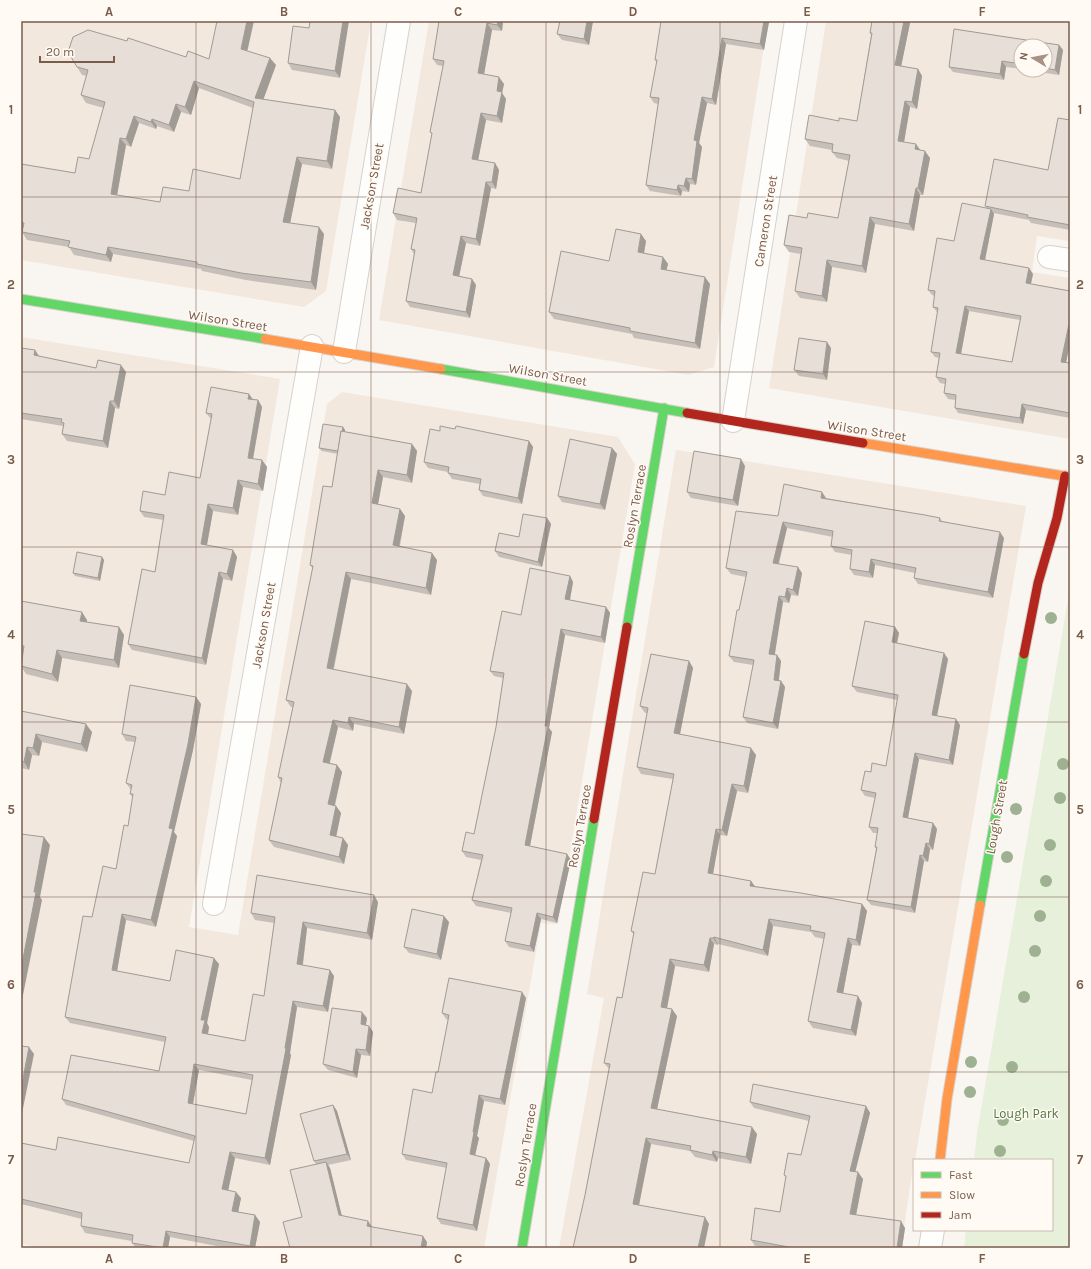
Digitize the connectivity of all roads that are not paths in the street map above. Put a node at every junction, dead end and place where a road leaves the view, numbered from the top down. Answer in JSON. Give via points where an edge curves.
{"nodes":[{"id":1,"x":399,"y":21,"type":"edge"},
{"id":2,"x":796,"y":21,"type":"edge"},
{"id":3,"x":1049,"y":257,"type":"dead end"},
{"id":4,"x":1070,"y":260,"type":"edge"},
{"id":5,"x":21,"y":299,"type":"edge"},
{"id":6,"x":312,"y":346,"type":"junction"},
{"id":7,"x":344,"y":352,"type":"junction"},
{"id":8,"x":664,"y":408,"type":"junction"},
{"id":9,"x":734,"y":421,"type":"junction"},
{"id":10,"x":1068,"y":476,"type":"edge"},
{"id":11,"x":214,"y":904,"type":"dead end"},
{"id":12,"x":940,"y":1159,"type":"edge"},
{"id":13,"x":933,"y":1231,"type":"edge"},
{"id":14,"x":522,"y":1248,"type":"edge"},
{"id":15,"x":930,"y":1248,"type":"edge"}],
"edges":[{"from":1,"to":7,"type":"street","name":"Jackson Street"},
{"from":2,"to":9,"type":"street","name":"Cameron Street"},
{"from":3,"to":4,"type":"street"},
{"from":5,"to":6,"type":"street","name":"Wilson Street"},
{"from":6,"to":7,"type":"street","name":"Wilson Street"},
{"from":6,"to":11,"type":"street","name":"Jackson Street"},
{"from":7,"to":8,"type":"street","name":"Wilson Street"},
{"from":8,"to":9,"type":"street","name":"Wilson Street"},
{"from":8,"to":14,"type":"street","name":"Roslyn Terrace"},
{"from":9,"to":10,"type":"street","name":"Wilson Street"},
{"from":10,"to":12,"type":"street","name":"Lough Street","via":[[1038,583],[1022,665],[949,1091]]},
{"from":13,"to":15,"type":"street"}]}
